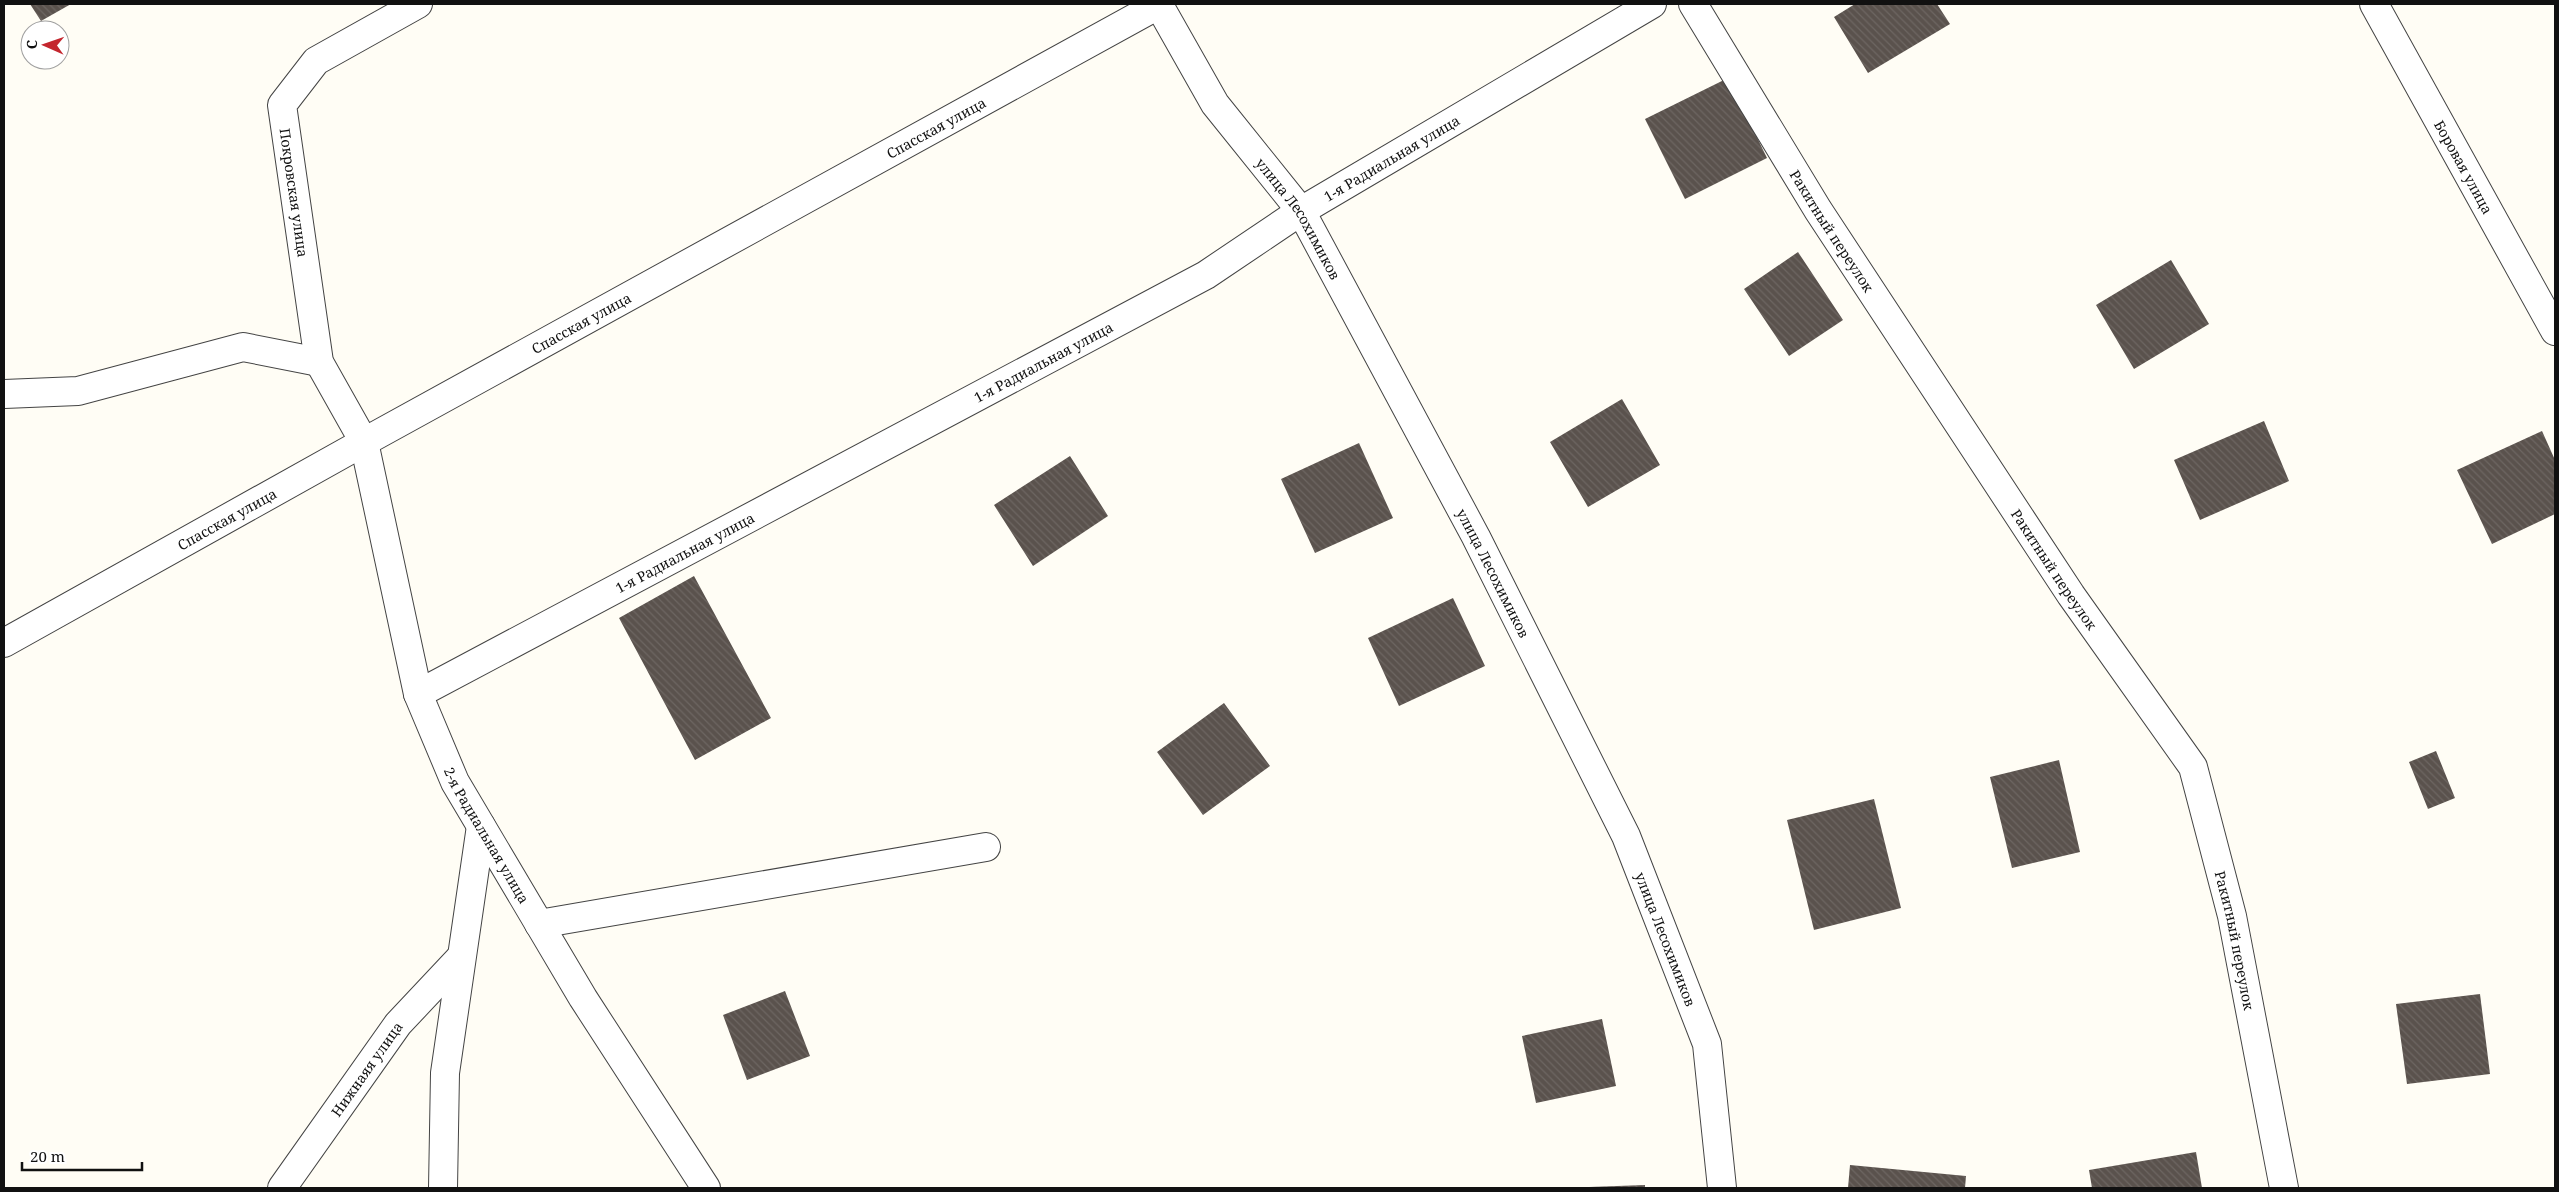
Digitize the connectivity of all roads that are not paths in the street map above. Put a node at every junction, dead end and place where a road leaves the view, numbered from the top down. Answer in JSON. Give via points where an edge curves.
{"nodes":[{"id":1,"x":418,"y":4,"type":"edge"},
{"id":2,"x":1159,"y":4,"type":"edge"},
{"id":3,"x":1652,"y":4,"type":"edge"},
{"id":4,"x":1693,"y":4,"type":"edge"},
{"id":5,"x":2374,"y":4,"type":"edge"},
{"id":6,"x":1301,"y":210,"type":"junction"},
{"id":7,"x":2555,"y":331,"type":"edge"},
{"id":8,"x":319,"y":362,"type":"junction"},
{"id":9,"x":4,"y":394,"type":"edge"},
{"id":10,"x":364,"y":442,"type":"junction"},
{"id":11,"x":4,"y":643,"type":"edge"},
{"id":12,"x":418,"y":694,"type":"junction"},
{"id":13,"x":480,"y":826,"type":"junction"},
{"id":14,"x":986,"y":847,"type":"dead end"},
{"id":15,"x":539,"y":924,"type":"junction"},
{"id":16,"x":461,"y":957,"type":"junction"},
{"id":17,"x":282,"y":1188,"type":"edge"},
{"id":18,"x":443,"y":1188,"type":"edge"},
{"id":19,"x":706,"y":1188,"type":"edge"},
{"id":20,"x":1722,"y":1188,"type":"edge"},
{"id":21,"x":2284,"y":1188,"type":"edge"}],
"edges":[{"from":1,"to":8,"type":"street","name":"Покровская улица","via":[[316,61],[282,105]]},
{"from":2,"to":6,"type":"street","name":"улица Лесохимиков","via":[[1215,104]]},
{"from":2,"to":10,"type":"street","name":"Спасская улица"},
{"from":3,"to":6,"type":"street","name":"1-я Радиальная улица"},
{"from":4,"to":21,"type":"street","name":"Ракитный переулок","via":[[1818,210],[2071,595],[2193,766],[2232,916]]},
{"from":5,"to":7,"type":"street","name":"Боровая улица"},
{"from":6,"to":12,"type":"street","name":"1-я Радиальная улица","via":[[1206,275]]},
{"from":6,"to":20,"type":"street","name":"улица Лесохимиков","via":[[1476,537],[1626,836],[1707,1044]]},
{"from":8,"to":9,"type":"street","via":[[243,347],[78,391]]},
{"from":8,"to":10,"type":"street","name":"Покровская улица"},
{"from":10,"to":11,"type":"street","name":"Спасская улица"},
{"from":10,"to":12,"type":"street","name":"2-я Радиальная улица"},
{"from":12,"to":13,"type":"street","name":"2-я Радиальная улица","via":[[455,782]]},
{"from":13,"to":15,"type":"street","name":"2-я Радиальная улица"},
{"from":13,"to":16,"type":"street"},
{"from":14,"to":15,"type":"street"},
{"from":15,"to":19,"type":"street","name":"2-я Радиальная улица"},
{"from":16,"to":17,"type":"street","name":"Нижнаяя улица","via":[[398,1024]]},
{"from":16,"to":18,"type":"street","via":[[444,1073]]}]}
